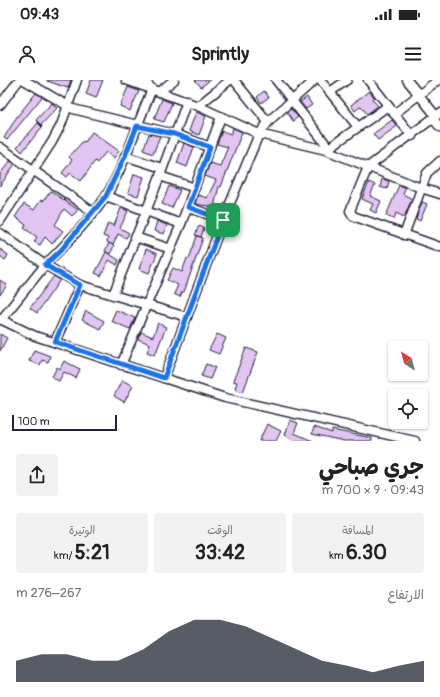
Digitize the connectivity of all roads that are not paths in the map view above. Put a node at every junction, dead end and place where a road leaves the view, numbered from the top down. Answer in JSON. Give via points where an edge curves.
{"nodes":[{"id":1,"x":19,"y":80,"type":"edge"},
{"id":2,"x":24,"y":80,"type":"edge"},
{"id":3,"x":77,"y":80,"type":"edge"},
{"id":4,"x":126,"y":80,"type":"edge"},
{"id":5,"x":144,"y":80,"type":"edge"},
{"id":6,"x":174,"y":80,"type":"edge"},
{"id":7,"x":230,"y":80,"type":"edge"},
{"id":8,"x":234,"y":80,"type":"edge"},
{"id":9,"x":276,"y":80,"type":"edge"},
{"id":10,"x":315,"y":80,"type":"edge"},
{"id":11,"x":320,"y":80,"type":"edge"},
{"id":12,"x":347,"y":80,"type":"edge"},
{"id":13,"x":368,"y":80,"type":"edge"},
{"id":14,"x":407,"y":80,"type":"edge"},
{"id":15,"x":438,"y":80,"type":"edge"},
{"id":16,"x":156,"y":90,"type":"junction"},
{"id":17,"x":330,"y":92,"type":"junction"},
{"id":18,"x":419,"y":95,"type":"junction"},
{"id":19,"x":186,"y":101,"type":"junction"},
{"id":20,"x":292,"y":101,"type":"junction"},
{"id":21,"x":0,"y":106,"type":"edge"},
{"id":22,"x":198,"y":106,"type":"junction"},
{"id":23,"x":388,"y":106,"type":"junction"},
{"id":24,"x":67,"y":107,"type":"junction"},
{"id":25,"x":394,"y":114,"type":"junction"},
{"id":26,"x":436,"y":116,"type":"edge"},
{"id":27,"x":221,"y":117,"type":"junction"},
{"id":28,"x":268,"y":122,"type":"junction"},
{"id":29,"x":137,"y":126,"type":"junction"},
{"id":30,"x":358,"y":127,"type":"junction"},
{"id":31,"x":440,"y":127,"type":"edge"},
{"id":32,"x":174,"y":134,"type":"junction"},
{"id":33,"x":259,"y":134,"type":"junction"},
{"id":34,"x":412,"y":136,"type":"junction"},
{"id":35,"x":0,"y":147,"type":"edge"},
{"id":36,"x":210,"y":147,"type":"junction"},
{"id":37,"x":328,"y":149,"type":"junction"},
{"id":38,"x":125,"y":156,"type":"junction"},
{"id":39,"x":440,"y":161,"type":"edge"},
{"id":40,"x":368,"y":167,"type":"junction"},
{"id":41,"x":35,"y":171,"type":"junction"},
{"id":42,"x":161,"y":172,"type":"junction"},
{"id":43,"x":195,"y":188,"type":"junction"},
{"id":44,"x":421,"y":188,"type":"junction"},
{"id":45,"x":440,"y":194,"type":"edge"},
{"id":46,"x":106,"y":196,"type":"junction"},
{"id":47,"x":188,"y":207,"type":"junction"},
{"id":48,"x":145,"y":211,"type":"junction"},
{"id":49,"x":93,"y":212,"type":"junction"},
{"id":50,"x":223,"y":220,"type":"junction"},
{"id":51,"x":0,"y":221,"type":"edge"},
{"id":52,"x":181,"y":224,"type":"junction"},
{"id":53,"x":0,"y":234,"type":"edge"},
{"id":54,"x":135,"y":236,"type":"junction"},
{"id":55,"x":404,"y":236,"type":"junction"},
{"id":56,"x":440,"y":247,"type":"edge"},
{"id":57,"x":171,"y":248,"type":"junction"},
{"id":58,"x":45,"y":265,"type":"junction"},
{"id":59,"x":80,"y":285,"type":"junction"},
{"id":60,"x":113,"y":295,"type":"junction"},
{"id":61,"x":147,"y":304,"type":"junction"},
{"id":62,"x":187,"y":317,"type":"junction"},
{"id":63,"x":0,"y":319,"type":"edge"},
{"id":64,"x":55,"y":342,"type":"junction"},
{"id":65,"x":121,"y":365,"type":"junction"},
{"id":66,"x":164,"y":378,"type":"junction"},
{"id":67,"x":415,"y":441,"type":"edge"}],
"edges":[{"from":1,"to":21,"type":"street"},
{"from":2,"to":24,"type":"street"},
{"from":3,"to":24,"type":"street"},
{"from":4,"to":16,"type":"street"},
{"from":5,"to":16,"type":"street"},
{"from":6,"to":16,"type":"street"},
{"from":7,"to":22,"type":"street"},
{"from":8,"to":28,"type":"street"},
{"from":9,"to":20,"type":"street"},
{"from":10,"to":20,"type":"street"},
{"from":11,"to":17,"type":"street"},
{"from":12,"to":17,"type":"street"},
{"from":13,"to":23,"type":"street"},
{"from":14,"to":18,"type":"street"},
{"from":15,"to":18,"type":"street"},
{"from":16,"to":19,"type":"street"},
{"from":16,"to":29,"type":"street"},
{"from":17,"to":30,"type":"street"},
{"from":18,"to":25,"type":"street"},
{"from":18,"to":26,"type":"street"},
{"from":19,"to":22,"type":"street"},
{"from":19,"to":32,"type":"street"},
{"from":20,"to":28,"type":"street"},
{"from":20,"to":37,"type":"street"},
{"from":22,"to":27,"type":"street"},
{"from":23,"to":25,"type":"street"},
{"from":23,"to":30,"type":"street"},
{"from":24,"to":29,"type":"street"},
{"from":24,"to":41,"type":"street","via":[[61,125]]},
{"from":25,"to":34,"type":"street"},
{"from":26,"to":31,"type":"street"},
{"from":26,"to":34,"type":"street"},
{"from":27,"to":33,"type":"street"},
{"from":27,"to":36,"type":"street"},
{"from":28,"to":33,"type":"street"},
{"from":29,"to":32,"type":"street"},
{"from":29,"to":38,"type":"street"},
{"from":30,"to":37,"type":"street"},
{"from":32,"to":36,"type":"street"},
{"from":32,"to":42,"type":"street"},
{"from":33,"to":37,"type":"street"},
{"from":33,"to":50,"type":"street"},
{"from":34,"to":40,"type":"street"},
{"from":35,"to":41,"type":"street"},
{"from":36,"to":43,"type":"street"},
{"from":37,"to":40,"type":"street"},
{"from":38,"to":42,"type":"street"},
{"from":38,"to":46,"type":"street"},
{"from":39,"to":44,"type":"street","via":[[427,173]]},
{"from":40,"to":44,"type":"street"},
{"from":40,"to":55,"type":"street","via":[[350,208],[351,214]]},
{"from":41,"to":49,"type":"street"},
{"from":41,"to":51,"type":"street"},
{"from":42,"to":43,"type":"street"},
{"from":42,"to":48,"type":"street"},
{"from":43,"to":47,"type":"street"},
{"from":44,"to":45,"type":"street"},
{"from":44,"to":55,"type":"street"},
{"from":46,"to":48,"type":"street"},
{"from":46,"to":49,"type":"street"},
{"from":47,"to":50,"type":"street"},
{"from":47,"to":52,"type":"street"},
{"from":48,"to":52,"type":"street"},
{"from":48,"to":54,"type":"street"},
{"from":49,"to":58,"type":"street"},
{"from":50,"to":62,"type":"street"},
{"from":52,"to":57,"type":"street"},
{"from":53,"to":58,"type":"street"},
{"from":54,"to":57,"type":"street"},
{"from":54,"to":60,"type":"street"},
{"from":55,"to":56,"type":"street"},
{"from":57,"to":61,"type":"street"},
{"from":58,"to":59,"type":"street"},
{"from":58,"to":63,"type":"street"},
{"from":59,"to":60,"type":"street"},
{"from":59,"to":64,"type":"street"},
{"from":60,"to":61,"type":"street"},
{"from":61,"to":62,"type":"street"},
{"from":61,"to":65,"type":"street"},
{"from":62,"to":66,"type":"street"},
{"from":63,"to":64,"type":"street","via":[[20,330]]},
{"from":64,"to":65,"type":"street"},
{"from":65,"to":66,"type":"street"},
{"from":66,"to":67,"type":"street","via":[[225,398]]}]}
